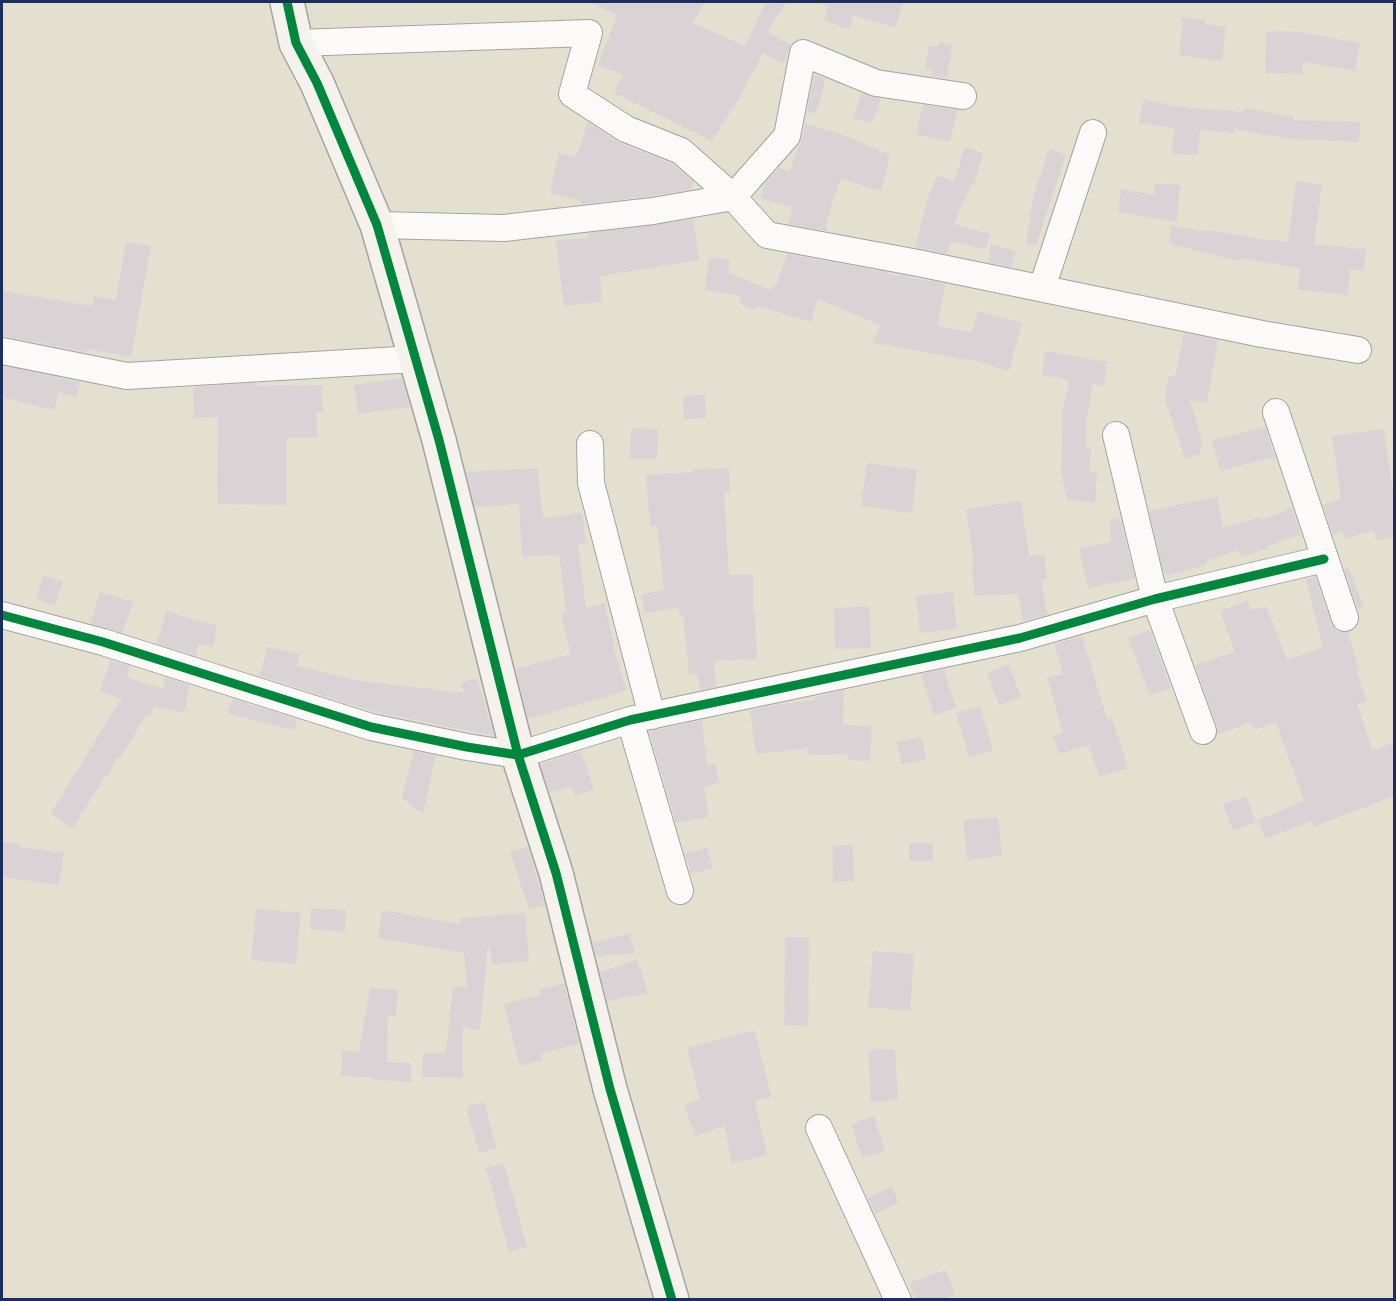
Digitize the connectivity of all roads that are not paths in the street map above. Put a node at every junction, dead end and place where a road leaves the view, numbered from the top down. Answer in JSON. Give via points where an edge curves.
{"nodes":[{"id":1,"x":287,"y":2,"type":"edge"},
{"id":2,"x":296,"y":43,"type":"junction"},
{"id":3,"x":963,"y":96,"type":"dead end"},
{"id":4,"x":1093,"y":133,"type":"dead end"},
{"id":5,"x":733,"y":197,"type":"junction"},
{"id":6,"x":377,"y":225,"type":"junction"},
{"id":7,"x":1042,"y":288,"type":"junction"},
{"id":8,"x":1358,"y":350,"type":"dead end"},
{"id":9,"x":2,"y":351,"type":"edge"},
{"id":10,"x":416,"y":359,"type":"junction"},
{"id":11,"x":1276,"y":412,"type":"dead end"},
{"id":12,"x":1116,"y":435,"type":"dead end"},
{"id":13,"x":590,"y":444,"type":"dead end"},
{"id":14,"x":1324,"y":559,"type":"junction"},
{"id":15,"x":1155,"y":599,"type":"junction"},
{"id":16,"x":2,"y":615,"type":"edge"},
{"id":17,"x":1345,"y":618,"type":"dead end"},
{"id":18,"x":641,"y":718,"type":"junction"},
{"id":19,"x":1203,"y":731,"type":"dead end"},
{"id":20,"x":518,"y":754,"type":"junction"},
{"id":21,"x":680,"y":891,"type":"dead end"},
{"id":22,"x":819,"y":1128,"type":"dead end"},
{"id":23,"x":672,"y":1299,"type":"edge"},
{"id":24,"x":897,"y":1299,"type":"edge"}],
"edges":[{"from":1,"to":2,"type":"street"},
{"from":2,"to":5,"type":"street","via":[[589,33],[572,94],[626,129],[681,152]]},
{"from":2,"to":6,"type":"street"},
{"from":3,"to":5,"type":"street","via":[[876,83],[803,53],[787,136]]},
{"from":4,"to":7,"type":"street"},
{"from":5,"to":6,"type":"street","via":[[653,212],[504,228]]},
{"from":5,"to":7,"type":"street","via":[[767,236]]},
{"from":6,"to":10,"type":"street"},
{"from":7,"to":8,"type":"street"},
{"from":9,"to":10,"type":"street","via":[[127,376]]},
{"from":10,"to":20,"type":"street"},
{"from":11,"to":14,"type":"street"},
{"from":12,"to":15,"type":"street"},
{"from":13,"to":18,"type":"street","via":[[591,483]]},
{"from":14,"to":15,"type":"street"},
{"from":14,"to":17,"type":"street"},
{"from":15,"to":18,"type":"street","via":[[1020,638]]},
{"from":15,"to":19,"type":"street"},
{"from":16,"to":20,"type":"street","via":[[103,642],[371,727]]},
{"from":18,"to":20,"type":"street"},
{"from":18,"to":21,"type":"street"},
{"from":20,"to":23,"type":"street","via":[[555,873],[610,1089]]},
{"from":22,"to":24,"type":"street"}]}
